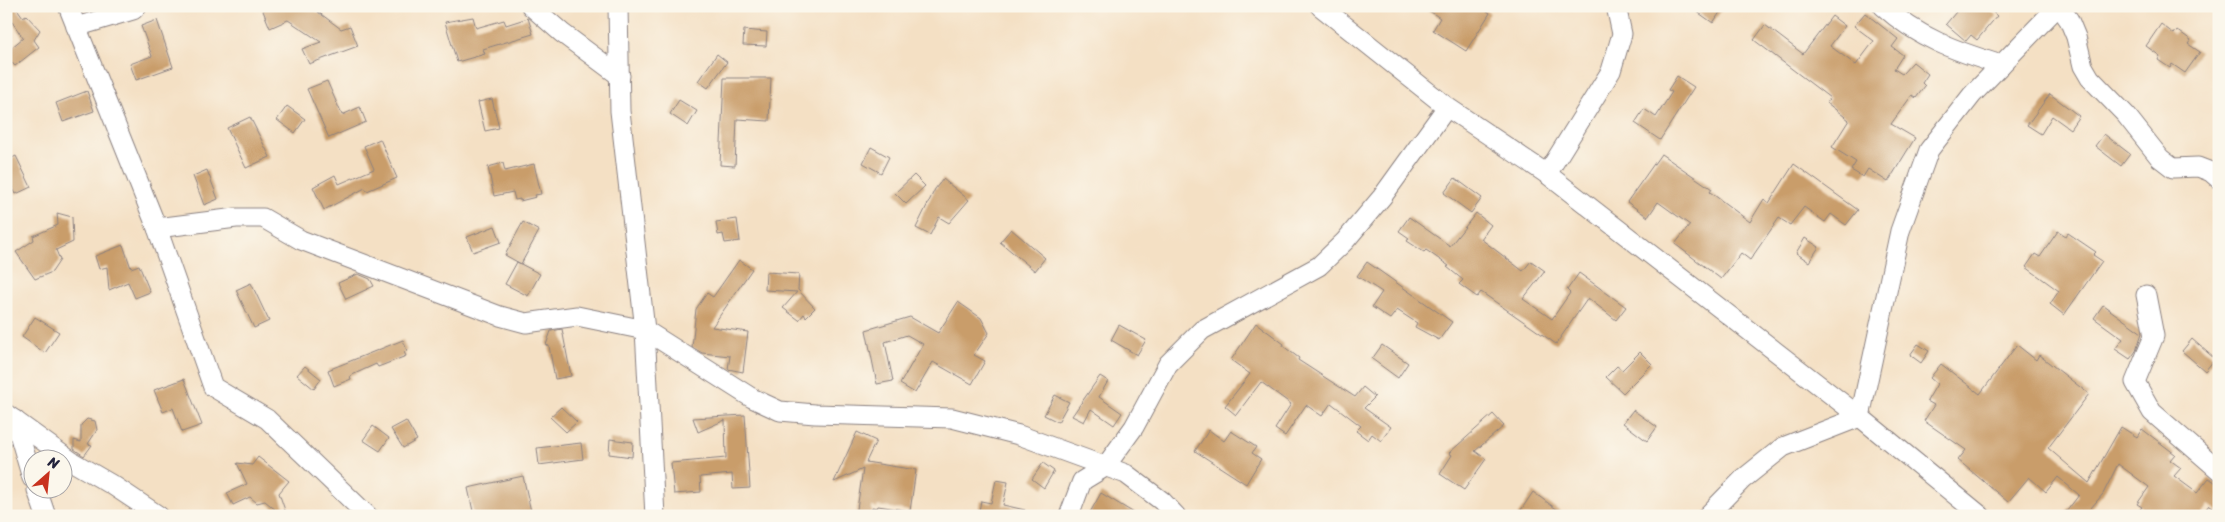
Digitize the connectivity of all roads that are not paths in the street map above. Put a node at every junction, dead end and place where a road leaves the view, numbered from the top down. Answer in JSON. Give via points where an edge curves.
{"nodes":[{"id":1,"x":68,"y":6,"type":"edge"},
{"id":2,"x":137,"y":6,"type":"edge"},
{"id":3,"x":531,"y":6,"type":"edge"},
{"id":4,"x":618,"y":6,"type":"edge"},
{"id":5,"x":1320,"y":6,"type":"edge"},
{"id":6,"x":1616,"y":6,"type":"edge"},
{"id":7,"x":1882,"y":6,"type":"edge"},
{"id":8,"x":2059,"y":7,"type":"edge"},
{"id":9,"x":76,"y":27,"type":"junction"},
{"id":10,"x":2001,"y":65,"type":"junction"},
{"id":11,"x":620,"y":76,"type":"junction"},
{"id":12,"x":1448,"y":106,"type":"junction"},
{"id":13,"x":1547,"y":174,"type":"junction"},
{"id":14,"x":2219,"y":179,"type":"edge"},
{"id":15,"x":157,"y":228,"type":"junction"},
{"id":16,"x":2146,"y":295,"type":"dead end"},
{"id":17,"x":645,"y":330,"type":"junction"},
{"id":18,"x":11,"y":417,"type":"edge"},
{"id":19,"x":1860,"y":417,"type":"junction"},
{"id":20,"x":22,"y":450,"type":"edge"},
{"id":21,"x":1105,"y":467,"type":"junction"},
{"id":22,"x":2219,"y":470,"type":"edge"},
{"id":23,"x":40,"y":500,"type":"edge"},
{"id":24,"x":46,"y":516,"type":"edge"},
{"id":25,"x":159,"y":516,"type":"edge"},
{"id":26,"x":368,"y":516,"type":"edge"},
{"id":27,"x":655,"y":516,"type":"edge"},
{"id":28,"x":1069,"y":516,"type":"edge"},
{"id":29,"x":1176,"y":516,"type":"edge"},
{"id":30,"x":1707,"y":516,"type":"edge"},
{"id":31,"x":1981,"y":516,"type":"edge"}],
"edges":[{"from":1,"to":9,"type":"street"},
{"from":2,"to":9,"type":"street"},
{"from":3,"to":11,"type":"street"},
{"from":4,"to":11,"type":"street"},
{"from":5,"to":12,"type":"street"},
{"from":6,"to":13,"type":"street","via":[[1622,34],[1611,71]]},
{"from":7,"to":10,"type":"street","via":[[1902,24],[1951,50]]},
{"from":8,"to":10,"type":"street"},
{"from":8,"to":14,"type":"street","via":[[2069,20],[2090,78],[2126,115],[2160,158],[2174,168],[2198,167]]},
{"from":9,"to":15,"type":"street"},
{"from":10,"to":19,"type":"street","via":[[1972,95],[1929,150],[1900,231]]},
{"from":11,"to":17,"type":"street","via":[[620,111]]},
{"from":12,"to":13,"type":"street"},
{"from":12,"to":21,"type":"street","via":[[1382,198],[1319,266],[1202,330],[1168,364],[1134,427]]},
{"from":13,"to":19,"type":"street"},
{"from":15,"to":17,"type":"street","via":[[236,218],[263,218],[301,240],[500,316],[526,323],[577,316]]},
{"from":15,"to":26,"type":"street","via":[[213,387],[267,419]]},
{"from":16,"to":22,"type":"street","via":[[2154,336],[2135,382],[2152,412]]},
{"from":17,"to":21,"type":"street","via":[[752,398],[780,411],[952,418],[1019,435]]},
{"from":17,"to":27,"type":"street"},
{"from":18,"to":20,"type":"street"},
{"from":18,"to":25,"type":"street","via":[[71,461]]},
{"from":19,"to":30,"type":"street","via":[[1783,447],[1743,479]]},
{"from":19,"to":31,"type":"street"},
{"from":21,"to":28,"type":"street","via":[[1082,481]]},
{"from":21,"to":29,"type":"street","via":[[1126,474]]},
{"from":23,"to":24,"type":"street"}]}
